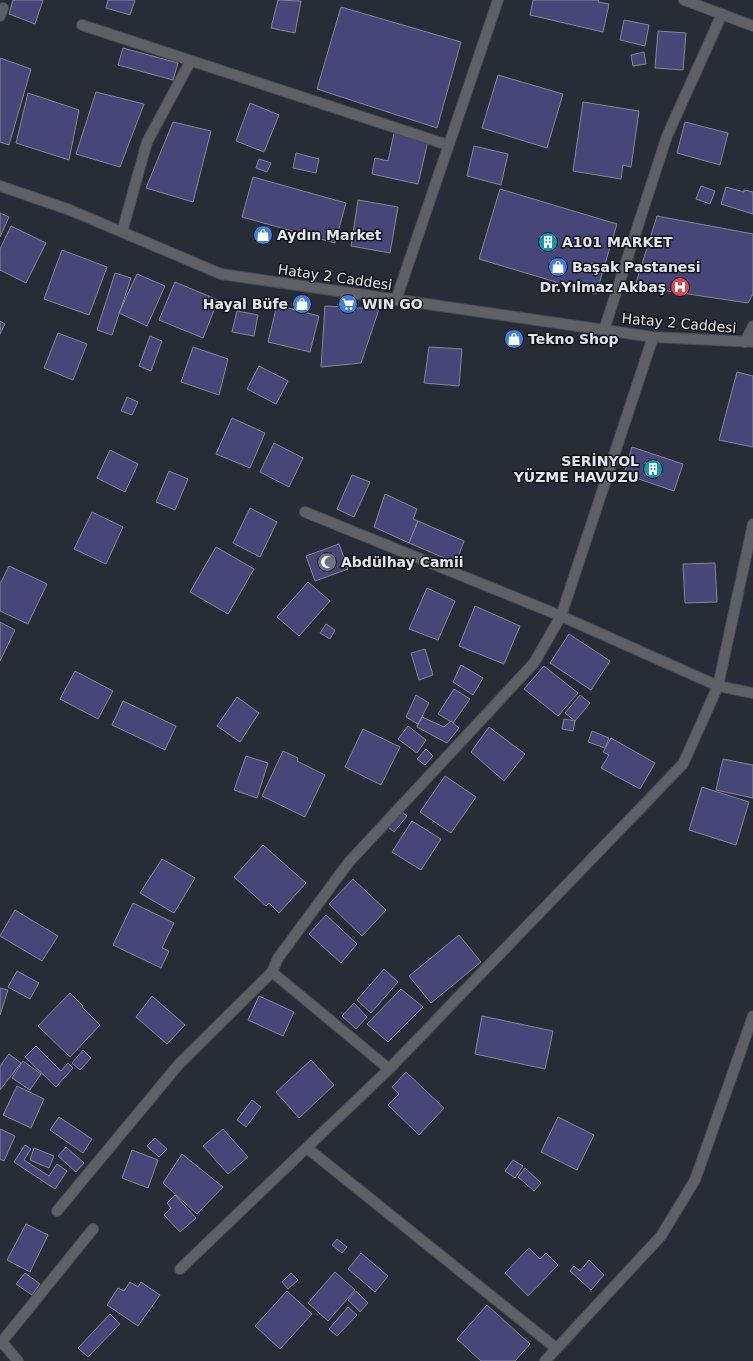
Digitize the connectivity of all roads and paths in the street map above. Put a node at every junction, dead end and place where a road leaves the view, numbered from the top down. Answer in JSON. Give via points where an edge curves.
{"nodes":[{"id":1,"x":498,"y":0,"type":"edge"},
{"id":2,"x":684,"y":0,"type":"edge"},
{"id":3,"x":722,"y":14,"type":"junction"},
{"id":4,"x":82,"y":25,"type":"dead end"},
{"id":5,"x":753,"y":26,"type":"edge"},
{"id":6,"x":190,"y":62,"type":"junction"},
{"id":7,"x":448,"y":145,"type":"junction"},
{"id":8,"x":0,"y":186,"type":"edge"},
{"id":9,"x":122,"y":232,"type":"junction"},
{"id":10,"x":396,"y":300,"type":"junction"},
{"id":11,"x":753,"y":326,"type":"edge"},
{"id":12,"x":604,"y":330,"type":"junction"},
{"id":13,"x":653,"y":337,"type":"junction"},
{"id":14,"x":749,"y":342,"type":"edge"},
{"id":15,"x":305,"y":512,"type":"dead end"},
{"id":16,"x":753,"y":524,"type":"edge"},
{"id":17,"x":561,"y":616,"type":"junction"},
{"id":18,"x":718,"y":686,"type":"junction"},
{"id":19,"x":753,"y":693,"type":"edge"},
{"id":20,"x":272,"y":972,"type":"junction"},
{"id":21,"x":753,"y":1016,"type":"edge"},
{"id":22,"x":389,"y":1069,"type":"junction"},
{"id":23,"x":307,"y":1148,"type":"junction"},
{"id":24,"x":57,"y":1211,"type":"dead end"},
{"id":25,"x":93,"y":1229,"type":"dead end"},
{"id":26,"x":180,"y":1269,"type":"dead end"},
{"id":27,"x":1,"y":1343,"type":"edge"},
{"id":28,"x":556,"y":1348,"type":"junction"},
{"id":29,"x":18,"y":1361,"type":"edge"},
{"id":30,"x":545,"y":1361,"type":"edge"}],
"edges":[{"from":1,"to":7,"type":"street"},
{"from":2,"to":3,"type":"street"},
{"from":3,"to":5,"type":"street"},
{"from":3,"to":12,"type":"street","via":[[667,136]]},
{"from":4,"to":6,"type":"street"},
{"from":6,"to":7,"type":"street"},
{"from":6,"to":9,"type":"street","via":[[147,142]]},
{"from":7,"to":10,"type":"street"},
{"from":8,"to":9,"type":"street","name":"Hatay 2 Caddesi","via":[[70,210]]},
{"from":9,"to":10,"type":"street","name":"Hatay 2 Caddesi","via":[[221,274]]},
{"from":10,"to":12,"type":"street","name":"Hatay 2 Caddesi"},
{"from":11,"to":14,"type":"street"},
{"from":12,"to":13,"type":"street","name":"Hatay 2 Caddesi"},
{"from":13,"to":14,"type":"street","name":"Hatay 2 Caddesi"},
{"from":13,"to":17,"type":"street"},
{"from":15,"to":17,"type":"street"},
{"from":16,"to":18,"type":"street"},
{"from":17,"to":18,"type":"street"},
{"from":17,"to":20,"type":"street","via":[[534,663],[349,862],[278,958]]},
{"from":18,"to":19,"type":"street"},
{"from":18,"to":22,"type":"street","via":[[683,764]]},
{"from":20,"to":22,"type":"street"},
{"from":20,"to":24,"type":"street","via":[[178,1064]]},
{"from":21,"to":28,"type":"street","via":[[694,1180],[661,1236]]},
{"from":22,"to":23,"type":"street"},
{"from":23,"to":26,"type":"street"},
{"from":23,"to":28,"type":"street"},
{"from":25,"to":27,"type":"street"},
{"from":27,"to":29,"type":"street"},
{"from":28,"to":30,"type":"street"}]}
